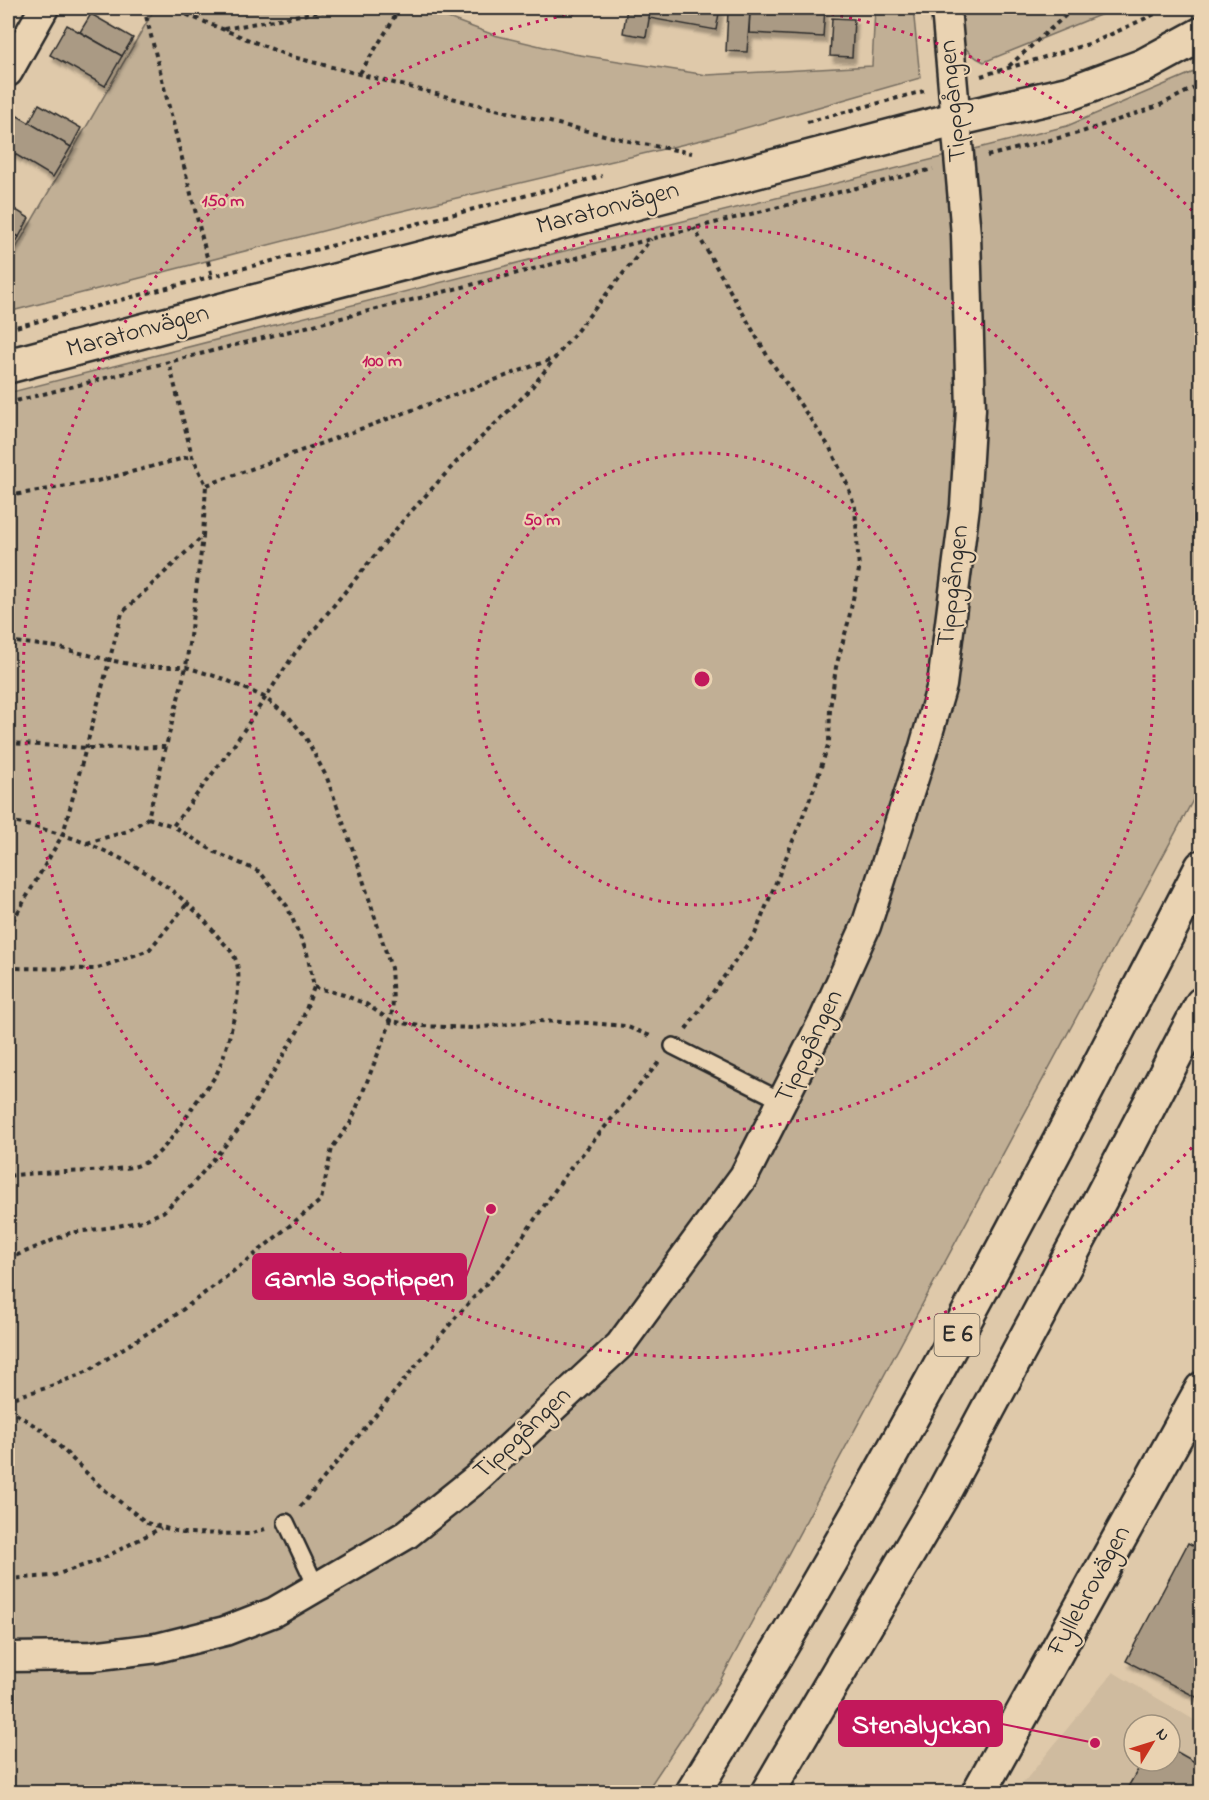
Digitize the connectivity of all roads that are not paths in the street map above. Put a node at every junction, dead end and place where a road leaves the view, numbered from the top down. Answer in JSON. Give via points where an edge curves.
{"nodes":[{"id":1,"x":44,"y":8,"type":"edge"},
{"id":2,"x":946,"y":8,"type":"edge"},
{"id":3,"x":1202,"y":34,"type":"edge"},
{"id":4,"x":8,"y":72,"type":"edge"},
{"id":5,"x":957,"y":119,"type":"junction"},
{"id":6,"x":8,"y":366,"type":"edge"},
{"id":7,"x":1202,"y":867,"type":"edge"},
{"id":8,"x":1202,"y":1004,"type":"edge"},
{"id":9,"x":673,"y":1046,"type":"road end"},
{"id":10,"x":784,"y":1102,"type":"junction"},
{"id":11,"x":1202,"y":1389,"type":"edge"},
{"id":12,"x":286,"y":1522,"type":"road end"},
{"id":13,"x":317,"y":1588,"type":"junction"},
{"id":14,"x":8,"y":1657,"type":"edge"},
{"id":15,"x":693,"y":1792,"type":"edge"},
{"id":16,"x":768,"y":1792,"type":"edge"},
{"id":17,"x":979,"y":1792,"type":"edge"}],
"edges":[{"from":1,"to":4,"type":"street"},
{"from":2,"to":5,"type":"street","name":"Tippgången"},
{"from":3,"to":5,"type":"main road","name":"Maratonvägen","via":[[1143,66],[1070,93]]},
{"from":5,"to":6,"type":"main road","name":"Maratonvägen"},
{"from":5,"to":10,"type":"street","name":"Tippgången","via":[[966,235],[970,409],[965,506],[942,685],[866,926]]},
{"from":7,"to":15,"type":"main road","number":"E 6","via":[[884,1470]]},
{"from":8,"to":16,"type":"main road","number":"E 6","via":[[940,1499]]},
{"from":9,"to":10,"type":"lane"},
{"from":10,"to":13,"type":"street","name":"Tippgången","via":[[744,1176],[620,1345],[476,1479],[406,1535]]},
{"from":11,"to":17,"type":"main road","name":"Fyllebrovägen"},
{"from":12,"to":13,"type":"lane"},
{"from":13,"to":14,"type":"street","name":"Tippgången","via":[[274,1612],[225,1631],[157,1648],[92,1656]]}]}
